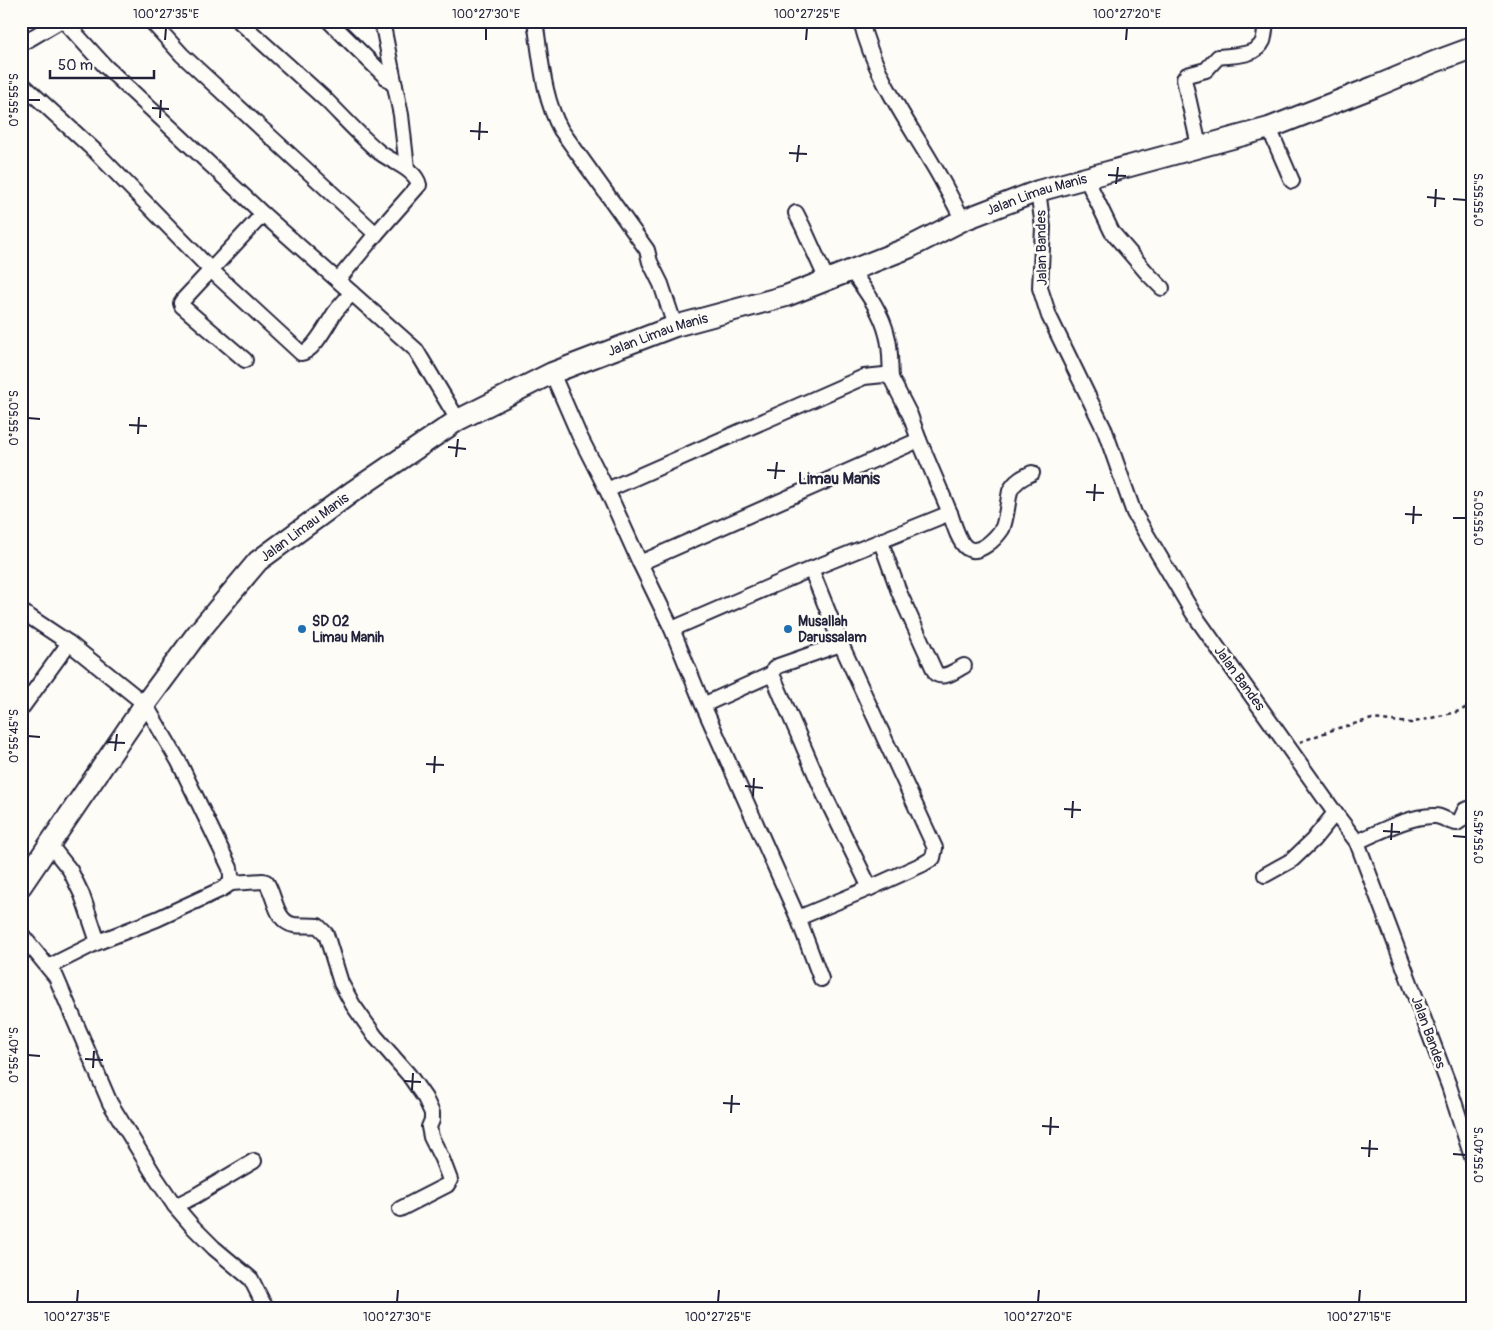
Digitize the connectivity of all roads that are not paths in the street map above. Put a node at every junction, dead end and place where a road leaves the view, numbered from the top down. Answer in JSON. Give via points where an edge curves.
{"nodes":[{"id":1,"x":60,"y":21,"type":"edge"},
{"id":2,"x":64,"y":21,"type":"edge"},
{"id":3,"x":151,"y":21,"type":"edge"},
{"id":4,"x":239,"y":21,"type":"edge"},
{"id":5,"x":329,"y":21,"type":"edge"},
{"id":6,"x":382,"y":21,"type":"edge"},
{"id":7,"x":535,"y":21,"type":"edge"},
{"id":8,"x":860,"y":21,"type":"edge"},
{"id":9,"x":1266,"y":21,"type":"edge"},
{"id":10,"x":21,"y":44,"type":"edge"},
{"id":11,"x":1472,"y":48,"type":"edge"},
{"id":12,"x":21,"y":83,"type":"edge"},
{"id":13,"x":395,"y":86,"type":"junction"},
{"id":14,"x":1269,"y":128,"type":"junction"},
{"id":15,"x":1199,"y":146,"type":"junction"},
{"id":16,"x":406,"y":168,"type":"junction"},
{"id":17,"x":1086,"y":178,"type":"junction"},
{"id":18,"x":1292,"y":181,"type":"dead end"},
{"id":19,"x":1038,"y":191,"type":"junction"},
{"id":20,"x":796,"y":213,"type":"dead end"},
{"id":21,"x":263,"y":214,"type":"junction"},
{"id":22,"x":963,"y":220,"type":"junction"},
{"id":23,"x":376,"y":234,"type":"junction"},
{"id":24,"x":211,"y":270,"type":"junction"},
{"id":25,"x":851,"y":270,"type":"junction"},
{"id":26,"x":338,"y":280,"type":"junction"},
{"id":27,"x":827,"y":280,"type":"junction"},
{"id":28,"x":1162,"y":288,"type":"dead end"},
{"id":29,"x":352,"y":293,"type":"junction"},
{"id":30,"x":675,"y":326,"type":"junction"},
{"id":31,"x":245,"y":360,"type":"dead end"},
{"id":32,"x":552,"y":373,"type":"junction"},
{"id":33,"x":890,"y":378,"type":"junction"},
{"id":34,"x":458,"y":420,"type":"junction"},
{"id":35,"x":919,"y":440,"type":"junction"},
{"id":36,"x":1032,"y":472,"type":"dead end"},
{"id":37,"x":607,"y":490,"type":"junction"},
{"id":38,"x":950,"y":514,"type":"junction"},
{"id":39,"x":881,"y":542,"type":"junction"},
{"id":40,"x":640,"y":563,"type":"junction"},
{"id":41,"x":811,"y":569,"type":"junction"},
{"id":42,"x":21,"y":612,"type":"edge"},
{"id":43,"x":672,"y":629,"type":"junction"},
{"id":44,"x":70,"y":643,"type":"junction"},
{"id":45,"x":841,"y":644,"type":"junction"},
{"id":46,"x":964,"y":666,"type":"dead end"},
{"id":47,"x":772,"y":674,"type":"junction"},
{"id":48,"x":146,"y":704,"type":"junction"},
{"id":49,"x":703,"y":705,"type":"junction"},
{"id":50,"x":21,"y":709,"type":"edge"},
{"id":51,"x":1472,"y":808,"type":"edge"},
{"id":52,"x":1335,"y":813,"type":"junction"},
{"id":53,"x":1357,"y":842,"type":"junction"},
{"id":54,"x":50,"y":845,"type":"junction"},
{"id":55,"x":1265,"y":875,"type":"dead end"},
{"id":56,"x":231,"y":883,"type":"junction"},
{"id":57,"x":21,"y":886,"type":"edge"},
{"id":58,"x":870,"y":888,"type":"junction"},
{"id":59,"x":798,"y":918,"type":"junction"},
{"id":60,"x":21,"y":934,"type":"edge"},
{"id":61,"x":98,"y":942,"type":"junction"},
{"id":62,"x":48,"y":967,"type":"junction"},
{"id":63,"x":822,"y":978,"type":"dead end"},
{"id":64,"x":1472,"y":1157,"type":"edge"},
{"id":65,"x":254,"y":1161,"type":"dead end"},
{"id":66,"x":175,"y":1206,"type":"junction"},
{"id":67,"x":400,"y":1208,"type":"dead end"},
{"id":68,"x":267,"y":1309,"type":"edge"}],
"edges":[{"from":1,"to":10,"type":"street"},
{"from":2,"to":21,"type":"street","via":[[105,66]]},
{"from":3,"to":23,"type":"street","via":[[182,54]]},
{"from":4,"to":16,"type":"street","via":[[367,142]]},
{"from":5,"to":13,"type":"street"},
{"from":6,"to":13,"type":"street"},
{"from":7,"to":30,"type":"street","via":[[553,116],[646,250]]},
{"from":8,"to":22,"type":"street","via":[[886,88]]},
{"from":9,"to":15,"type":"street","via":[[1264,39],[1257,49],[1218,57],[1206,70],[1184,78]]},
{"from":11,"to":14,"type":"street","name":"Jalan Limau Manis"},
{"from":12,"to":24,"type":"street","via":[[95,151]]},
{"from":13,"to":16,"type":"street"},
{"from":14,"to":15,"type":"street","name":"Jalan Limau Manis"},
{"from":14,"to":18,"type":"street"},
{"from":15,"to":17,"type":"street","name":"Jalan Limau Manis"},
{"from":16,"to":23,"type":"street","via":[[419,185]]},
{"from":17,"to":19,"type":"street","name":"Jalan Limau Manis"},
{"from":17,"to":28,"type":"street","via":[[1112,232]]},
{"from":19,"to":22,"type":"street","name":"Jalan Limau Manis"},
{"from":19,"to":52,"type":"street","name":"Jalan Bandes","via":[[1043,227],[1040,288],[1049,316],[1105,431],[1134,513],[1193,613]]},
{"from":20,"to":27,"type":"street"},
{"from":21,"to":24,"type":"street"},
{"from":21,"to":26,"type":"street"},
{"from":22,"to":25,"type":"street","name":"Jalan Limau Manis","via":[[908,248]]},
{"from":23,"to":26,"type":"street"},
{"from":24,"to":29,"type":"street","via":[[301,353],[308,351]]},
{"from":24,"to":31,"type":"street","via":[[181,303]]},
{"from":25,"to":27,"type":"street","name":"Jalan Limau Manis"},
{"from":25,"to":33,"type":"street","via":[[867,292],[888,335]]},
{"from":26,"to":29,"type":"street"},
{"from":27,"to":30,"type":"street","name":"Jalan Limau Manis","via":[[786,296]]},
{"from":29,"to":34,"type":"street","via":[[416,350]]},
{"from":30,"to":32,"type":"street","name":"Jalan Limau Manis"},
{"from":32,"to":34,"type":"street","name":"Jalan Limau Manis"},
{"from":32,"to":37,"type":"street"},
{"from":33,"to":35,"type":"street"},
{"from":33,"to":37,"type":"street","via":[[884,375],[864,377]]},
{"from":34,"to":48,"type":"street","name":"Jalan Limau Manis","via":[[258,561],[196,634]]},
{"from":35,"to":38,"type":"street"},
{"from":35,"to":40,"type":"street"},
{"from":36,"to":38,"type":"street","via":[[1013,485],[1002,528],[981,549],[967,548]]},
{"from":37,"to":40,"type":"street"},
{"from":38,"to":39,"type":"street"},
{"from":39,"to":41,"type":"street"},
{"from":39,"to":46,"type":"street","via":[[899,592],[936,674],[945,676]]},
{"from":40,"to":43,"type":"street"},
{"from":41,"to":43,"type":"street"},
{"from":41,"to":45,"type":"street"},
{"from":42,"to":44,"type":"street"},
{"from":43,"to":49,"type":"street"},
{"from":44,"to":48,"type":"street"},
{"from":44,"to":50,"type":"street"},
{"from":45,"to":47,"type":"street","via":[[778,666]]},
{"from":45,"to":58,"type":"street","via":[[935,848],[933,858]]},
{"from":47,"to":49,"type":"street"},
{"from":47,"to":58,"type":"street","via":[[824,794]]},
{"from":48,"to":54,"type":"street","name":"Jalan Limau Manis"},
{"from":48,"to":56,"type":"street","via":[[179,762],[230,868]]},
{"from":49,"to":59,"type":"street"},
{"from":51,"to":53,"type":"street","via":[[1466,810],[1457,823],[1436,816],[1426,817],[1403,822]]},
{"from":52,"to":53,"type":"street","name":"Jalan Bandes"},
{"from":52,"to":55,"type":"street","via":[[1292,860]]},
{"from":53,"to":64,"type":"street","name":"Jalan Bandes"},
{"from":54,"to":57,"type":"street","name":"Jalan Limau Manis"},
{"from":54,"to":61,"type":"street","via":[[70,870]]},
{"from":56,"to":61,"type":"street","via":[[157,919]]},
{"from":56,"to":67,"type":"street","via":[[266,882],[287,923],[318,926],[326,934],[341,983],[353,1005],[425,1098],[432,1113],[431,1137],[450,1180],[440,1189]]},
{"from":58,"to":59,"type":"street"},
{"from":59,"to":63,"type":"street"},
{"from":60,"to":62,"type":"street"},
{"from":61,"to":62,"type":"street"},
{"from":62,"to":66,"type":"street","via":[[56,977],[110,1103]]},
{"from":65,"to":66,"type":"street"},
{"from":66,"to":68,"type":"street","via":[[214,1248],[251,1279]]}]}
